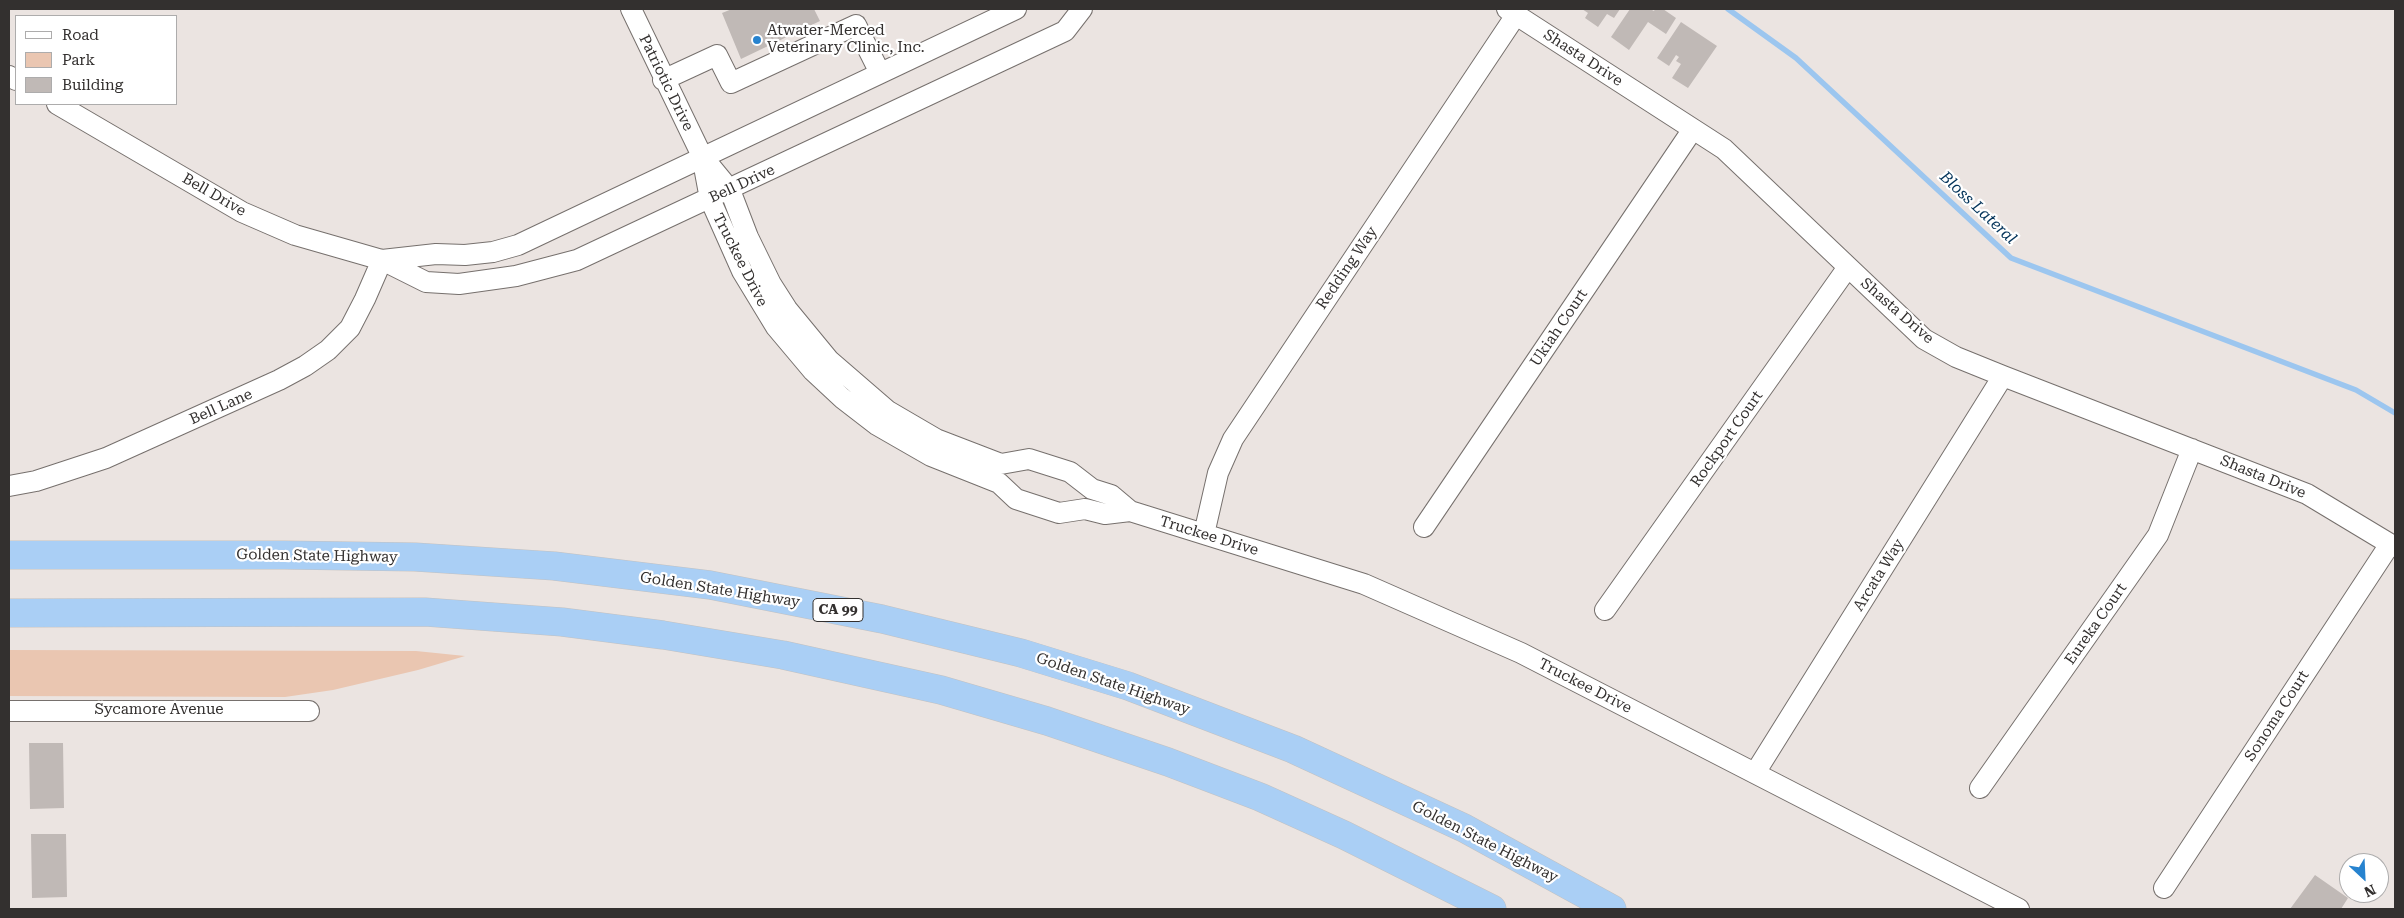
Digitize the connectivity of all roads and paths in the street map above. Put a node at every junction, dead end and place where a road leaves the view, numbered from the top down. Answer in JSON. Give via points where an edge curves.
{"nodes":[{"id":1,"x":631,"y":9,"type":"edge"},
{"id":2,"x":1016,"y":9,"type":"edge"},
{"id":3,"x":1082,"y":9,"type":"edge"},
{"id":4,"x":1512,"y":12,"type":"edge"},
{"id":5,"x":880,"y":72,"type":"junction"},
{"id":6,"x":663,"y":80,"type":"junction"},
{"id":7,"x":59,"y":105,"type":"edge"},
{"id":8,"x":1693,"y":129,"type":"junction"},
{"id":9,"x":702,"y":156,"type":"junction"},
{"id":10,"x":730,"y":190,"type":"junction"},
{"id":11,"x":710,"y":199,"type":"junction"},
{"id":12,"x":382,"y":260,"type":"junction"},
{"id":13,"x":1848,"y":266,"type":"junction"},
{"id":14,"x":802,"y":343,"type":"junction"},
{"id":15,"x":2003,"y":376,"type":"junction"},
{"id":16,"x":907,"y":432,"type":"junction"},
{"id":17,"x":2192,"y":449,"type":"junction"},
{"id":18,"x":1029,"y":459,"type":"junction"},
{"id":19,"x":1070,"y":472,"type":"junction"},
{"id":20,"x":9,"y":486,"type":"edge"},
{"id":21,"x":1016,"y":499,"type":"junction"},
{"id":22,"x":1130,"y":511,"type":"junction"},
{"id":23,"x":1059,"y":513,"type":"junction"},
{"id":24,"x":1424,"y":527,"type":"dead end"},
{"id":25,"x":1204,"y":534,"type":"junction"},
{"id":26,"x":2392,"y":545,"type":"edge"},
{"id":27,"x":9,"y":555,"type":"edge"},
{"id":28,"x":1605,"y":610,"type":"dead end"},
{"id":29,"x":9,"y":613,"type":"edge"},
{"id":30,"x":9,"y":711,"type":"edge"},
{"id":31,"x":309,"y":711,"type":"dead end"},
{"id":32,"x":1755,"y":773,"type":"junction"},
{"id":33,"x":1980,"y":788,"type":"dead end"},
{"id":34,"x":2164,"y":888,"type":"dead end"},
{"id":35,"x":1492,"y":909,"type":"edge"},
{"id":36,"x":1612,"y":909,"type":"edge"},
{"id":37,"x":2019,"y":909,"type":"edge"}],
"edges":[{"from":1,"to":6,"type":"street","name":"Patriotic Drive"},
{"from":2,"to":5,"type":"street","name":"Bell Drive"},
{"from":3,"to":10,"type":"street","name":"Bell Drive","via":[[1065,31]]},
{"from":4,"to":8,"type":"street","name":"Shasta Drive"},
{"from":4,"to":25,"type":"street","name":"Redding Way","via":[[1233,439],[1218,473]]},
{"from":5,"to":6,"type":"street","via":[[856,25],[731,83],[717,55]]},
{"from":5,"to":9,"type":"street","name":"Bell Drive"},
{"from":6,"to":9,"type":"street","name":"Patriotic Drive"},
{"from":7,"to":12,"type":"street","name":"Bell Drive","via":[[242,212],[295,235]]},
{"from":8,"to":13,"type":"street","name":"Shasta Drive","via":[[1724,149]]},
{"from":8,"to":24,"type":"street","name":"Ukiah Court"},
{"from":9,"to":10,"type":"street","name":"Truckee Drive"},
{"from":9,"to":11,"type":"street","name":"Truckee Drive"},
{"from":9,"to":12,"type":"street","name":"Bell Drive","via":[[518,245],[493,252]]},
{"from":10,"to":11,"type":"street","name":"Bell Drive"},
{"from":10,"to":14,"type":"street","name":"Truckee Drive","via":[[748,238]]},
{"from":11,"to":12,"type":"street","name":"Bell Drive","via":[[577,260],[516,276],[459,284],[426,282]]},
{"from":11,"to":14,"type":"street","name":"Truckee Drive","via":[[757,298]]},
{"from":12,"to":20,"type":"street","name":"Bell Lane","via":[[350,328],[328,350],[305,366],[106,458],[36,481]]},
{"from":13,"to":15,"type":"street","name":"Shasta Drive","via":[[1924,339],[1956,357]]},
{"from":13,"to":28,"type":"street","name":"Rockport Court"},
{"from":14,"to":16,"type":"street","name":"Truckee Drive","via":[[848,376]]},
{"from":15,"to":17,"type":"street","name":"Shasta Drive"},
{"from":15,"to":32,"type":"street","name":"Arcata Way"},
{"from":16,"to":18,"type":"street","name":"Truckee Drive","via":[[936,439],[1001,464]]},
{"from":16,"to":21,"type":"street","name":"Truckee Drive","via":[[931,456],[999,483]]},
{"from":17,"to":26,"type":"street","name":"Shasta Drive","via":[[2307,494]]},
{"from":17,"to":33,"type":"street","name":"Eureka Court","via":[[2158,535]]},
{"from":18,"to":19,"type":"street","name":"Truckee Drive"},
{"from":18,"to":21,"type":"street","via":[[1018,467],[1012,477]]},
{"from":19,"to":22,"type":"street","name":"Truckee Drive","via":[[1092,489],[1111,495]]},
{"from":19,"to":23,"type":"street","via":[[1078,487],[1078,496],[1071,506]]},
{"from":21,"to":23,"type":"street","name":"Truckee Drive"},
{"from":22,"to":23,"type":"street","name":"Truckee Drive","via":[[1105,514],[1085,509]]},
{"from":22,"to":25,"type":"street","name":"Truckee Drive"},
{"from":25,"to":32,"type":"street","name":"Truckee Drive","via":[[1373,588],[1521,653]]},
{"from":26,"to":34,"type":"street","name":"Sonoma Court"},
{"from":27,"to":36,"type":"highway","name":"Golden State Highway","number":"CA 99","via":[[284,554],[416,557],[554,566],[710,585],[882,619],[1021,653],[1128,686],[1293,749],[1464,828]]},
{"from":29,"to":35,"type":"highway","via":[[425,612],[562,622],[783,655],[941,690],[1168,762],[1260,797],[1344,835]]},
{"from":30,"to":31,"type":"street","name":"Sycamore Avenue"},
{"from":32,"to":37,"type":"street","name":"Truckee Drive"}]}
